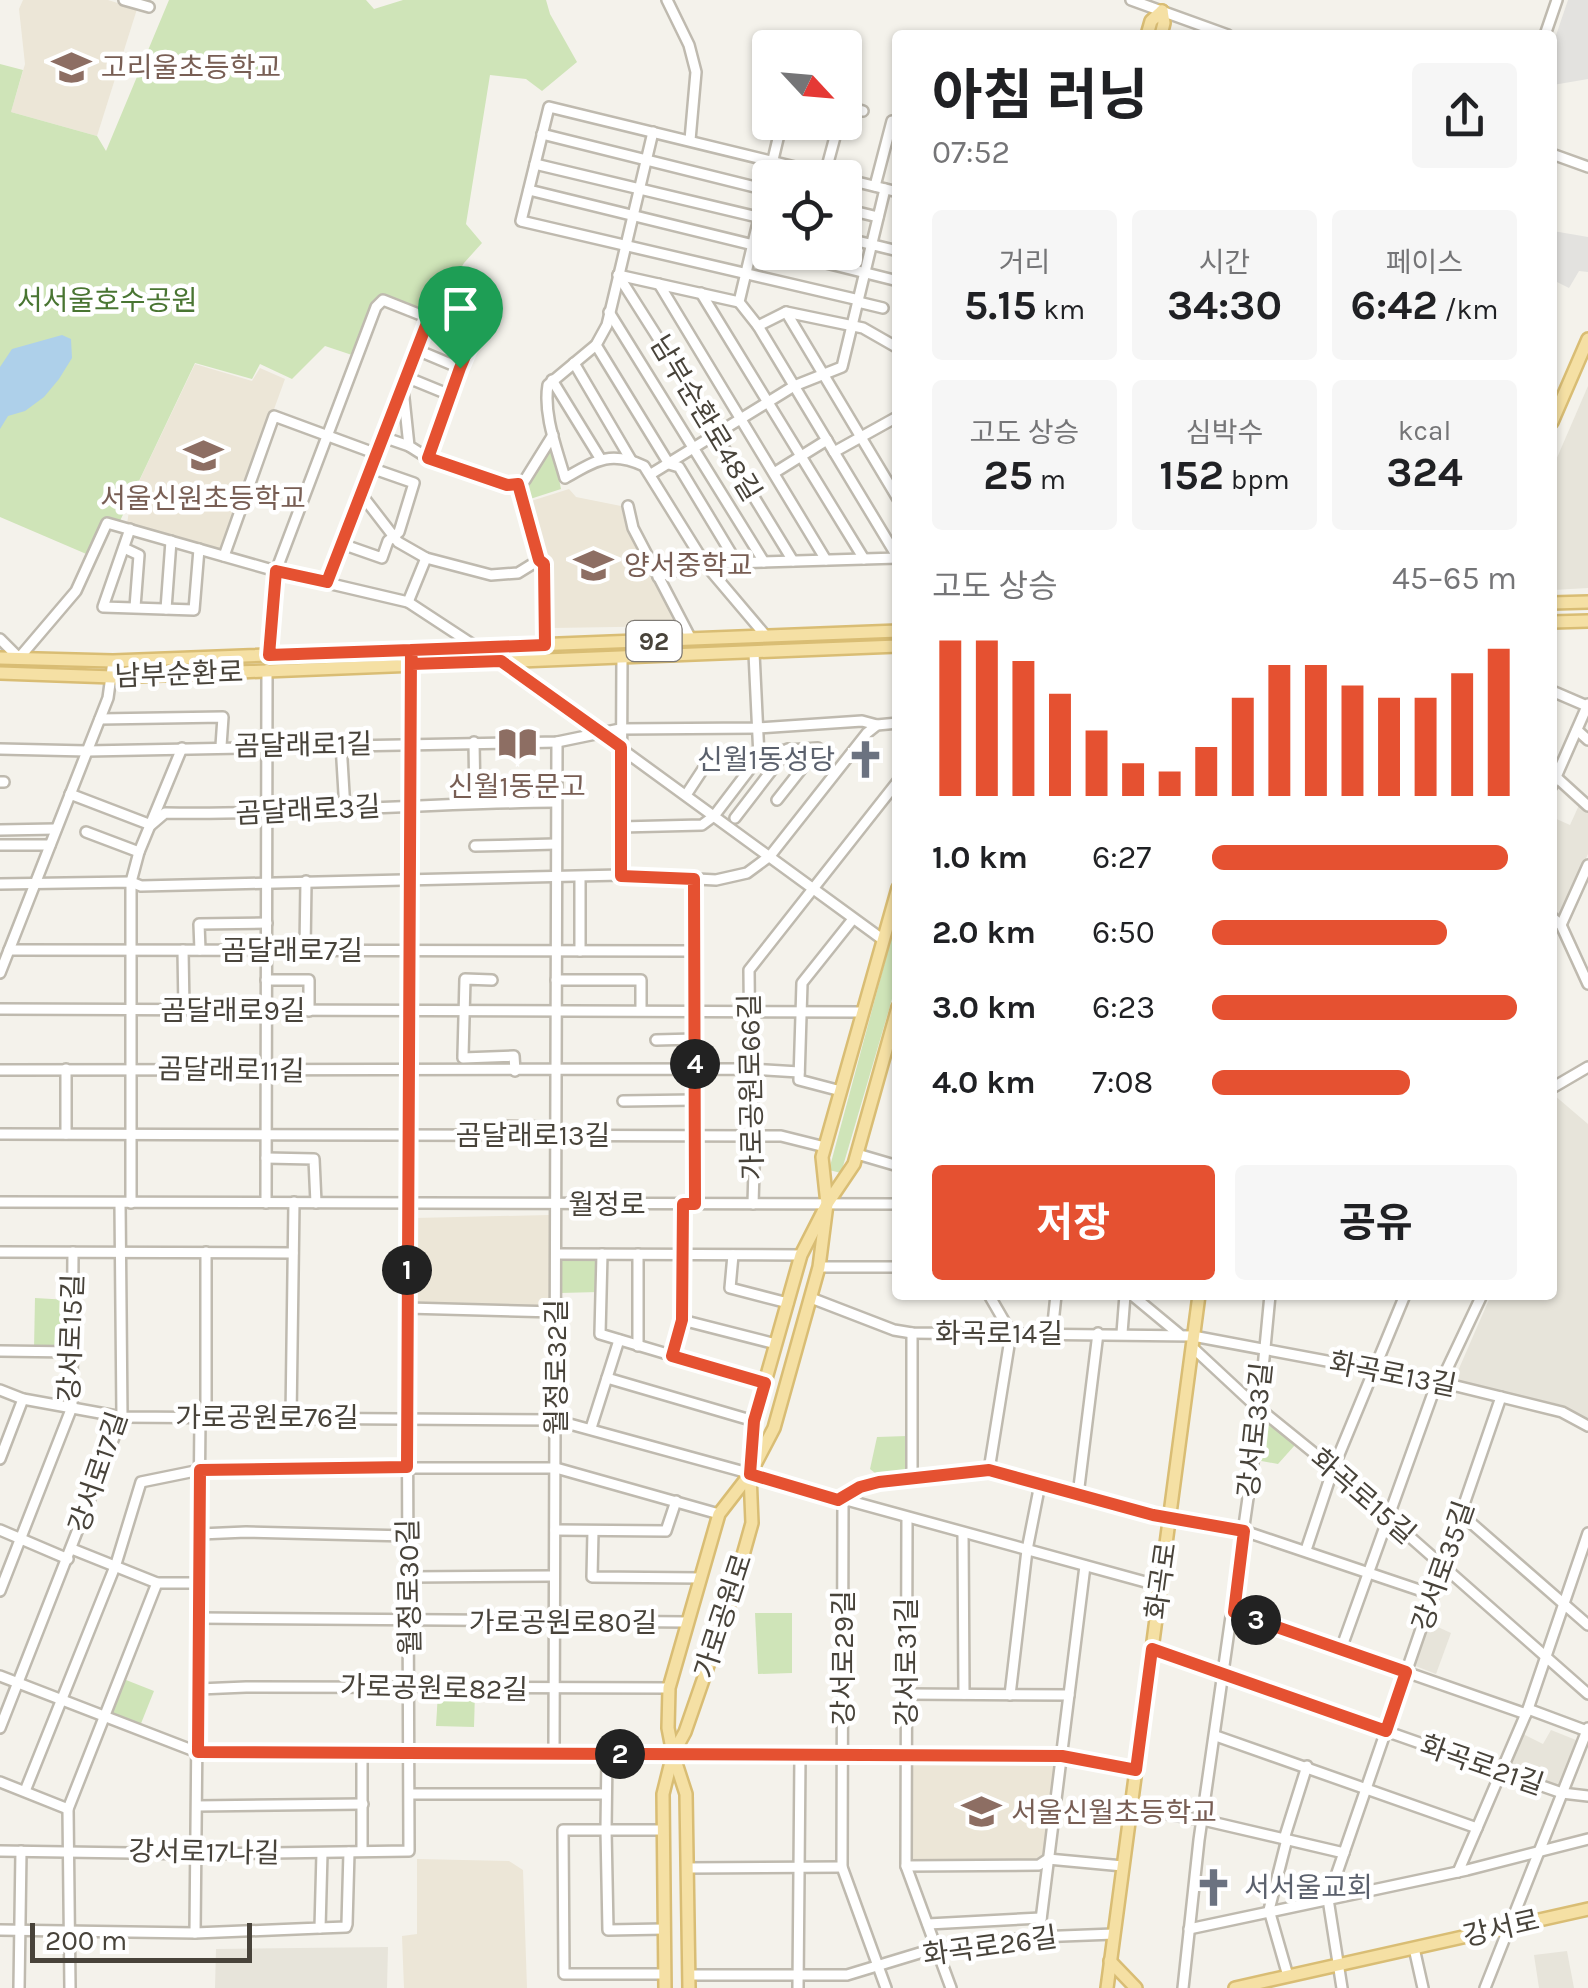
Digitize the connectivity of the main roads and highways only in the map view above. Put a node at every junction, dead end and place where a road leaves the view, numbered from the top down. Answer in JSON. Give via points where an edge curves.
{"nodes":[{"id":1,"x":1164,"y":5,"type":"edge"},
{"id":2,"x":1148,"y":30,"type":"edge"},
{"id":3,"x":1162,"y":30,"type":"edge"},
{"id":4,"x":1588,"y":339,"type":"edge"},
{"id":5,"x":1557,"y":410,"type":"edge"},
{"id":6,"x":1588,"y":602,"type":"edge"},
{"id":7,"x":1557,"y":605,"type":"edge"},
{"id":8,"x":1588,"y":621,"type":"edge"},
{"id":9,"x":1557,"y":622,"type":"edge"},
{"id":10,"x":892,"y":632,"type":"edge"},
{"id":11,"x":892,"y":646,"type":"edge"},
{"id":12,"x":0,"y":658,"type":"edge"},
{"id":13,"x":59,"y":659,"type":"junction"},
{"id":14,"x":0,"y":673,"type":"edge"},
{"id":15,"x":24,"y":674,"type":"junction"},
{"id":16,"x":892,"y":907,"type":"edge"},
{"id":17,"x":892,"y":1029,"type":"edge"},
{"id":18,"x":823,"y":1152,"type":"junction"},
{"id":19,"x":856,"y":1159,"type":"junction"},
{"id":20,"x":827,"y":1204,"type":"junction"},
{"id":21,"x":801,"y":1255,"type":"junction"},
{"id":22,"x":820,"y":1268,"type":"junction"},
{"id":23,"x":1198,"y":1300,"type":"edge"},
{"id":24,"x":750,"y":1474,"type":"junction"},
{"id":25,"x":674,"y":1754,"type":"junction"},
{"id":26,"x":1588,"y":1909,"type":"edge"},
{"id":27,"x":1110,"y":1961,"type":"junction"},
{"id":28,"x":689,"y":1981,"type":"edge"},
{"id":29,"x":665,"y":1988,"type":"edge"},
{"id":30,"x":1107,"y":1988,"type":"edge"},
{"id":31,"x":1136,"y":1988,"type":"edge"},
{"id":32,"x":1235,"y":1988,"type":"edge"}],
"edges":[{"from":1,"to":2,"type":"main road"},
{"from":1,"to":3,"type":"main road"},
{"from":4,"to":5,"type":"main road"},
{"from":6,"to":7,"type":"main road"},
{"from":8,"to":9,"type":"main road"},
{"from":10,"to":13,"type":"main road","name":"남부순환로","number":"92"},
{"from":11,"to":15,"type":"main road","name":"남부순환로","number":"92","via":[[113,677]]},
{"from":12,"to":13,"type":"main road","name":"남부순환로","number":"92"},
{"from":13,"to":15,"type":"main road","via":[[62,670]]},
{"from":14,"to":15,"type":"main road","name":"남부순환로","number":"92"},
{"from":16,"to":18,"type":"main road","name":"가로공원로"},
{"from":17,"to":19,"type":"main road","name":"가로공원로"},
{"from":18,"to":19,"type":"main road","via":[[832,1180]]},
{"from":18,"to":20,"type":"main road","name":"가로공원로"},
{"from":19,"to":20,"type":"main road","name":"가로공원로"},
{"from":20,"to":21,"type":"main road","name":"가로공원로"},
{"from":20,"to":22,"type":"main road","name":"가로공원로"},
{"from":21,"to":22,"type":"main road","via":[[814,1243]]},
{"from":21,"to":24,"type":"main road","name":"가로공원로","via":[[754,1421]]},
{"from":22,"to":24,"type":"main road","name":"가로공원로","via":[[774,1428]]},
{"from":23,"to":27,"type":"main road","name":"화곡로"},
{"from":24,"to":25,"type":"main road","name":"가로공원로","via":[[752,1523],[730,1605]]},
{"from":24,"to":25,"type":"main road","name":"가로공원로","via":[[719,1514],[669,1688]]},
{"from":25,"to":28,"type":"main road","name":"가로공원로","via":[[686,1794]]},
{"from":25,"to":29,"type":"main road","name":"가로공원로","via":[[663,1794]]},
{"from":26,"to":32,"type":"main road","name":"강서로"},
{"from":27,"to":30,"type":"main road","name":"화곡로"},
{"from":27,"to":31,"type":"main road"}]}
